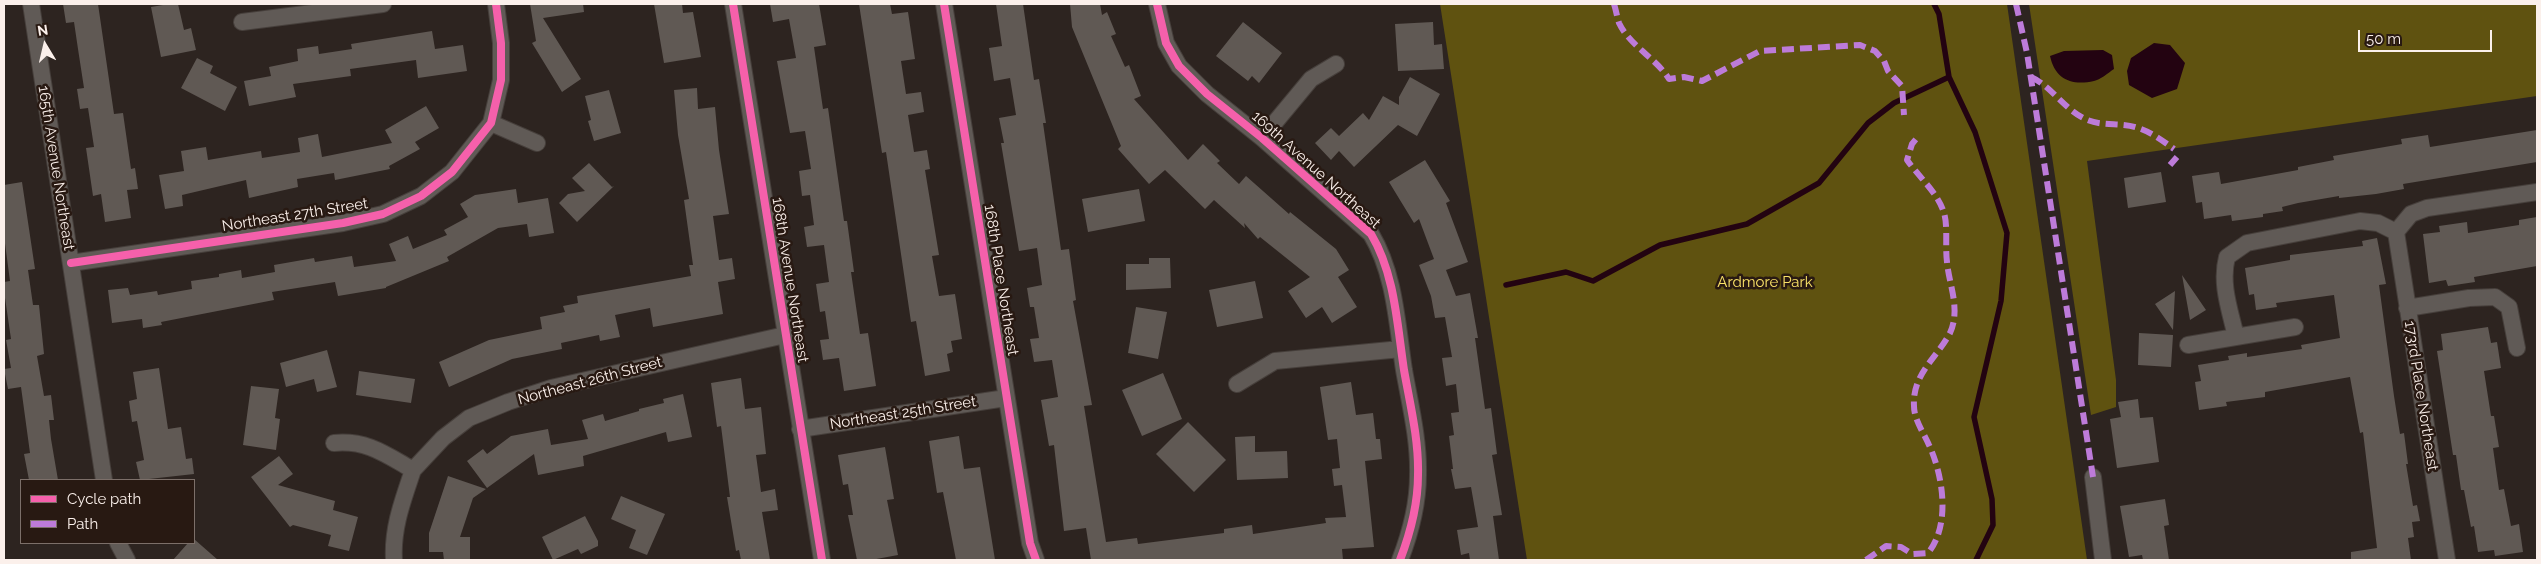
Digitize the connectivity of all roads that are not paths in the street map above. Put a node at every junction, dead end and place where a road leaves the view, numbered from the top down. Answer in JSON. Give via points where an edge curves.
{"nodes":[{"id":1,"x":30,"y":4,"type":"edge"},
{"id":2,"x":383,"y":4,"type":"edge"},
{"id":3,"x":496,"y":4,"type":"edge"},
{"id":4,"x":733,"y":4,"type":"edge"},
{"id":5,"x":944,"y":4,"type":"edge"},
{"id":6,"x":1157,"y":4,"type":"edge"},
{"id":7,"x":242,"y":22,"type":"dead end"},
{"id":8,"x":1336,"y":64,"type":"dead end"},
{"id":9,"x":491,"y":123,"type":"junction"},
{"id":10,"x":1262,"y":138,"type":"junction"},
{"id":11,"x":537,"y":143,"type":"dead end"},
{"id":12,"x":2537,"y":192,"type":"edge"},
{"id":13,"x":2396,"y":232,"type":"junction"},
{"id":14,"x":70,"y":263,"type":"junction"},
{"id":15,"x":2408,"y":308,"type":"junction"},
{"id":16,"x":2295,"y":327,"type":"dead end"},
{"id":17,"x":785,"y":335,"type":"junction"},
{"id":18,"x":2236,"y":337,"type":"junction"},
{"id":19,"x":2188,"y":345,"type":"dead end"},
{"id":20,"x":2517,"y":348,"type":"dead end"},
{"id":21,"x":1401,"y":349,"type":"junction"},
{"id":22,"x":1237,"y":384,"type":"dead end"},
{"id":23,"x":1006,"y":398,"type":"junction"},
{"id":24,"x":800,"y":429,"type":"junction"},
{"id":25,"x":334,"y":443,"type":"dead end"},
{"id":26,"x":413,"y":470,"type":"junction"},
{"id":27,"x":2093,"y":477,"type":"dead end"},
{"id":28,"x":104,"y":479,"type":"edge"},
{"id":29,"x":119,"y":544,"type":"edge"},
{"id":30,"x":127,"y":560,"type":"edge"},
{"id":31,"x":394,"y":560,"type":"edge"},
{"id":32,"x":822,"y":560,"type":"edge"},
{"id":33,"x":1036,"y":560,"type":"edge"},
{"id":34,"x":1400,"y":560,"type":"edge"},
{"id":35,"x":2103,"y":560,"type":"edge"},
{"id":36,"x":2447,"y":560,"type":"edge"}],
"edges":[{"from":1,"to":14,"type":"street","name":"165th Avenue Northeast"},
{"from":2,"to":7,"type":"street"},
{"from":3,"to":9,"type":"street","via":[[501,80]]},
{"from":4,"to":17,"type":"street","name":"168th Avenue Northeast"},
{"from":5,"to":23,"type":"street","name":"168th Place Northeast"},
{"from":6,"to":10,"type":"street","name":"169th Avenue Northeast","via":[[1166,43],[1179,66],[1207,94]]},
{"from":8,"to":10,"type":"street","via":[[1311,78]]},
{"from":9,"to":11,"type":"street"},
{"from":9,"to":14,"type":"street","name":"Northeast 27th Street","via":[[452,172],[421,196],[383,214],[343,223]]},
{"from":10,"to":21,"type":"street","name":"169th Avenue Northeast","via":[[1371,234],[1382,252],[1389,278]]},
{"from":12,"to":13,"type":"street","via":[[2427,208],[2411,214]]},
{"from":13,"to":15,"type":"street","name":"173rd Place Northeast"},
{"from":13,"to":18,"type":"street","via":[[2378,223],[2360,221],[2247,243],[2235,249],[2227,257],[2224,280]]},
{"from":14,"to":28,"type":"street","name":"165th Avenue Northeast"},
{"from":15,"to":20,"type":"street","via":[[2495,297],[2509,307]]},
{"from":15,"to":36,"type":"street","name":"173rd Place Northeast"},
{"from":16,"to":18,"type":"street"},
{"from":17,"to":24,"type":"street","name":"168th Avenue Northeast"},
{"from":17,"to":26,"type":"street","name":"Northeast 26th Street","via":[[551,388],[508,402],[469,418],[442,438]]},
{"from":18,"to":19,"type":"street"},
{"from":21,"to":22,"type":"street","via":[[1274,361]]},
{"from":21,"to":34,"type":"street","name":"169th Avenue Northeast","via":[[1416,438],[1418,476],[1412,521]]},
{"from":23,"to":24,"type":"street","name":"Northeast 25th Street"},
{"from":23,"to":33,"type":"street","name":"168th Place Northeast","via":[[1030,543]]},
{"from":24,"to":32,"type":"street","name":"168th Avenue Northeast"},
{"from":25,"to":26,"type":"street","via":[[372,446]]},
{"from":26,"to":31,"type":"street","via":[[392,542]]},
{"from":27,"to":35,"type":"street"},
{"from":29,"to":30,"type":"street"}]}
